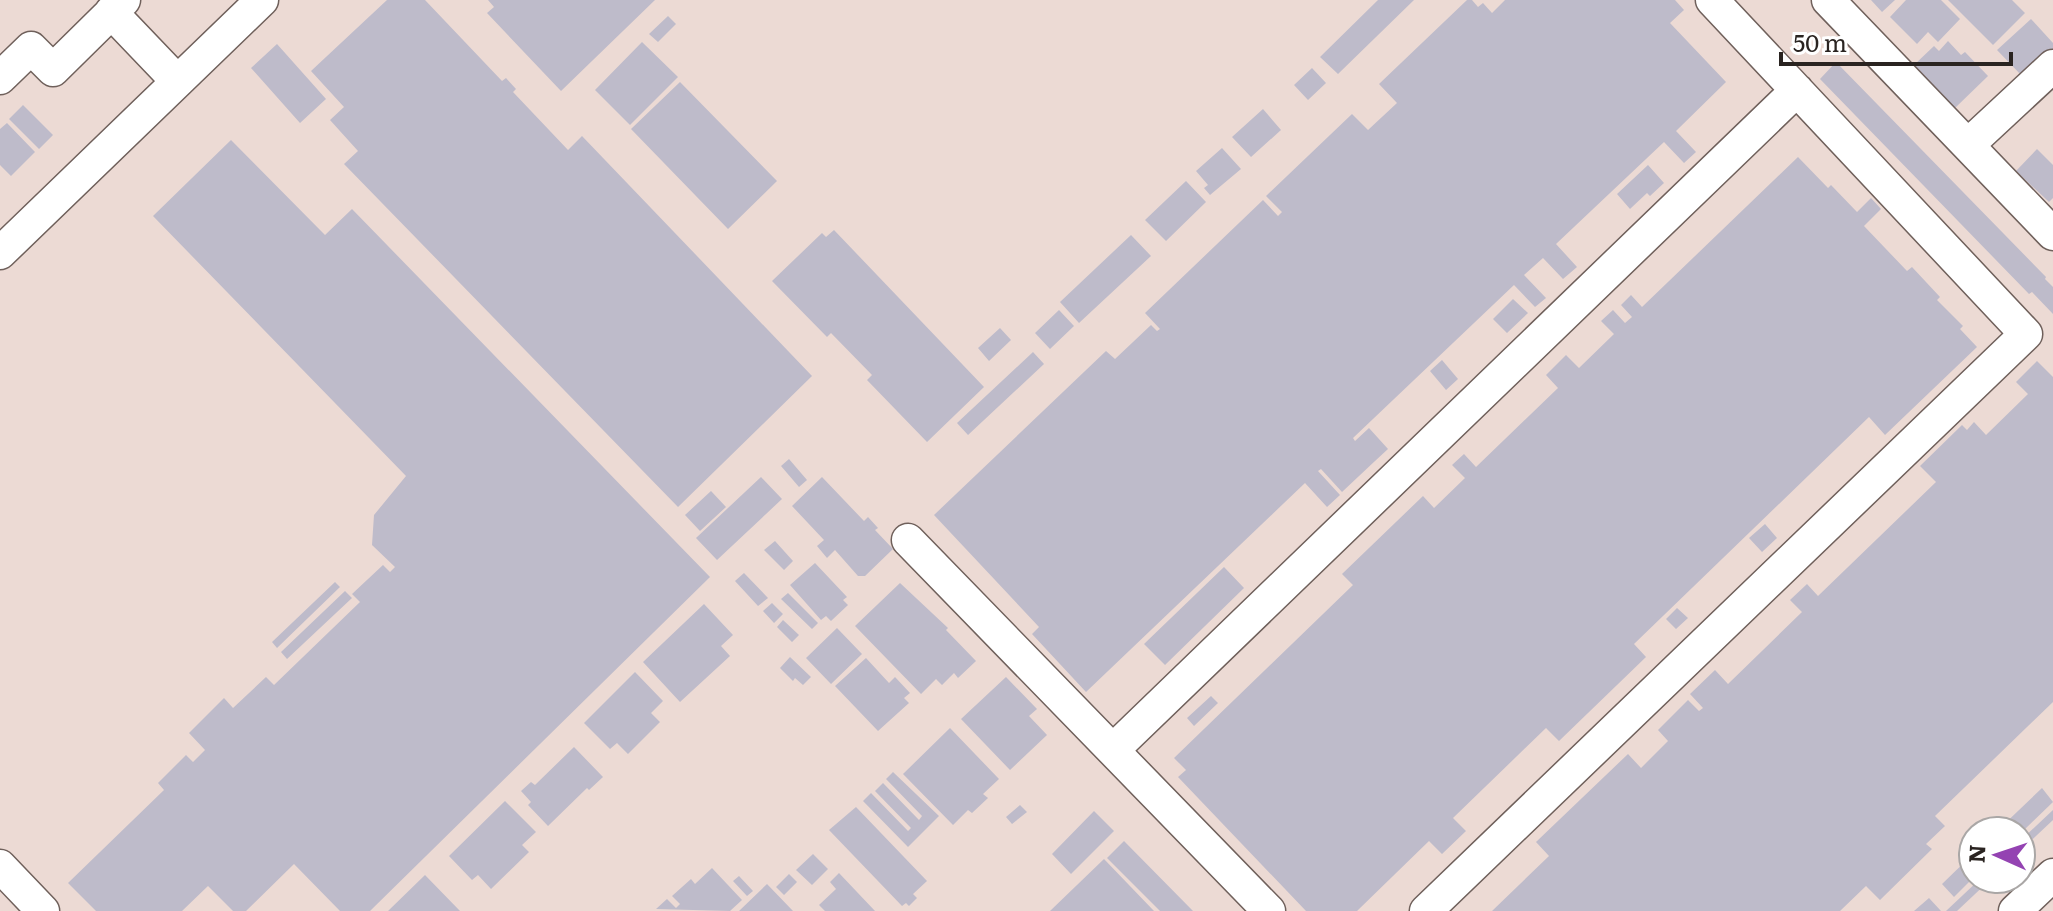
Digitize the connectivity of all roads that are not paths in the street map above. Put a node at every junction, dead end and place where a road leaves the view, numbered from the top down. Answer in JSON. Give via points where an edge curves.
{"nodes":[{"id":1,"x":262,"y":0,"type":"edge"},
{"id":2,"x":1712,"y":0,"type":"edge"},
{"id":3,"x":1828,"y":0,"type":"edge"},
{"id":4,"x":118,"y":6,"type":"edge"},
{"id":5,"x":2053,"y":66,"type":"edge"},
{"id":6,"x":0,"y":78,"type":"edge"},
{"id":7,"x":177,"y":81,"type":"junction"},
{"id":8,"x":1797,"y":90,"type":"junction"},
{"id":9,"x":1968,"y":145,"type":"junction"},
{"id":10,"x":2053,"y":234,"type":"edge"},
{"id":11,"x":0,"y":253,"type":"edge"},
{"id":12,"x":908,"y":540,"type":"dead end"},
{"id":13,"x":1113,"y":750,"type":"junction"},
{"id":14,"x":2053,"y":875,"type":"edge"},
{"id":15,"x":7,"y":886,"type":"edge"},
{"id":16,"x":43,"y":911,"type":"edge"},
{"id":17,"x":1269,"y":911,"type":"edge"},
{"id":18,"x":1426,"y":911,"type":"edge"},
{"id":19,"x":2015,"y":911,"type":"edge"}],
"edges":[{"from":1,"to":7,"type":"street"},
{"from":2,"to":8,"type":"street"},
{"from":3,"to":9,"type":"street"},
{"from":4,"to":6,"type":"street","via":[[53,70],[31,48]]},
{"from":4,"to":7,"type":"street"},
{"from":5,"to":9,"type":"street"},
{"from":7,"to":11,"type":"street"},
{"from":8,"to":13,"type":"street"},
{"from":8,"to":18,"type":"street","via":[[2026,334]]},
{"from":9,"to":10,"type":"street"},
{"from":12,"to":13,"type":"street"},
{"from":13,"to":17,"type":"street"},
{"from":14,"to":19,"type":"street"},
{"from":15,"to":16,"type":"street"}]}
